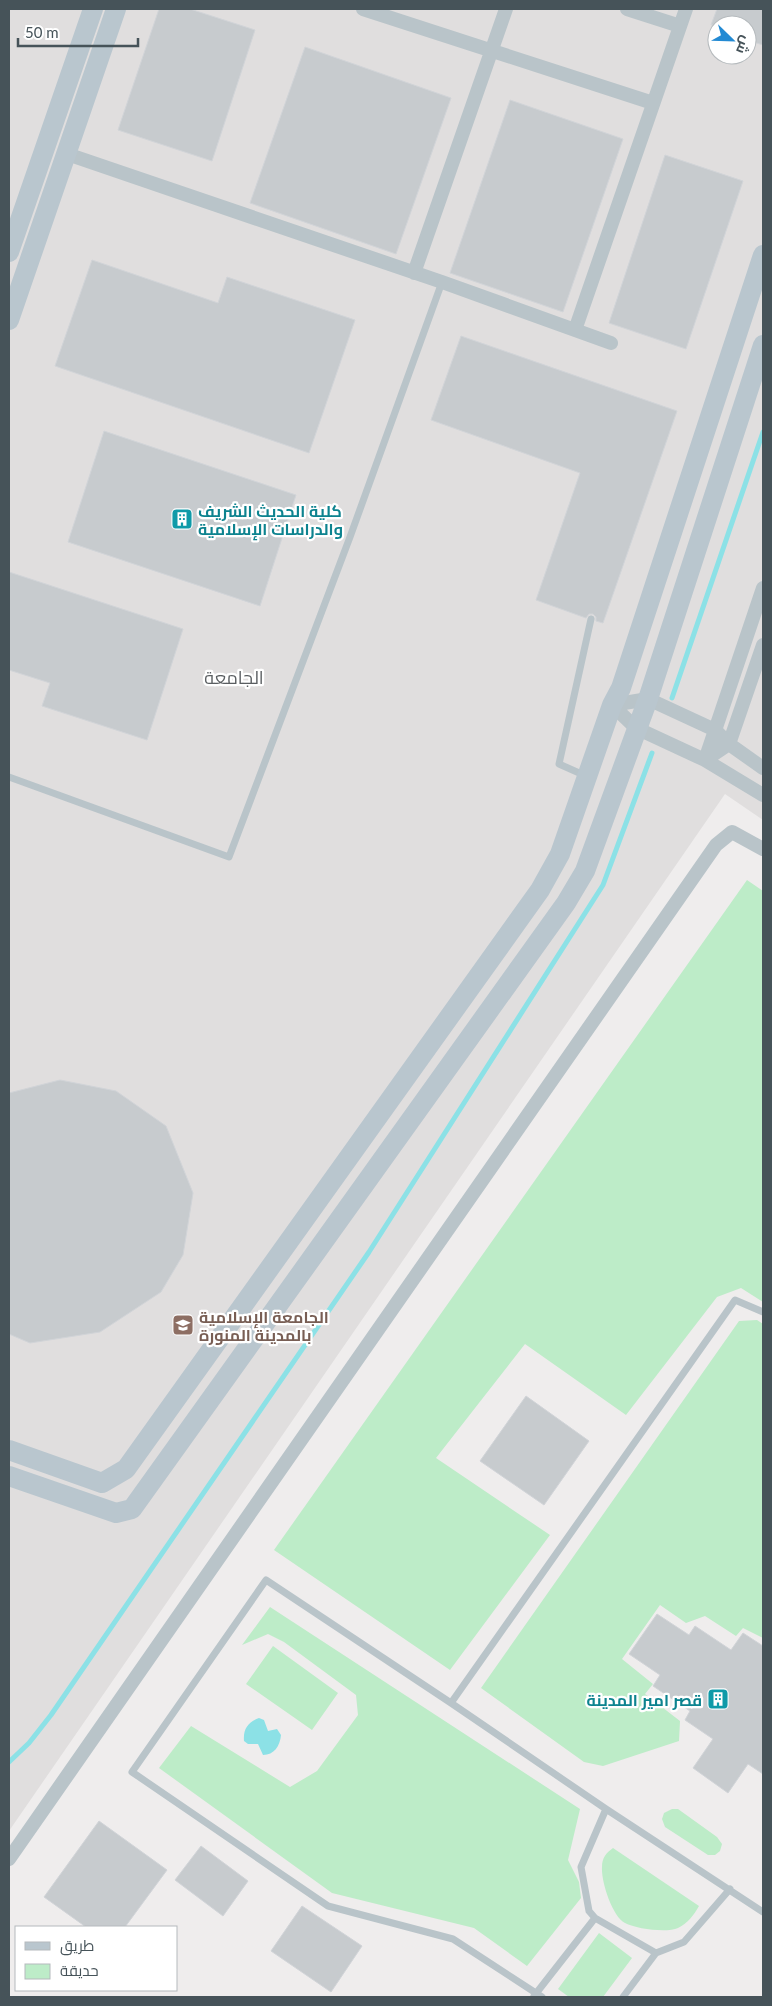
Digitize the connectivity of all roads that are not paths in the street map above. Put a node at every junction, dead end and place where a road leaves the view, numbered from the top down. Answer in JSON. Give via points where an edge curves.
{"nodes":[{"id":1,"x":93,"y":9,"type":"edge"},
{"id":2,"x":116,"y":9,"type":"edge"},
{"id":3,"x":363,"y":9,"type":"edge"},
{"id":4,"x":506,"y":9,"type":"edge"},
{"id":5,"x":627,"y":9,"type":"edge"},
{"id":6,"x":686,"y":9,"type":"edge"},
{"id":7,"x":680,"y":26,"type":"junction"},
{"id":8,"x":491,"y":51,"type":"junction"},
{"id":9,"x":653,"y":104,"type":"junction"},
{"id":10,"x":67,"y":154,"type":"junction"},
{"id":11,"x":9,"y":248,"type":"edge"},
{"id":12,"x":763,"y":255,"type":"edge"},
{"id":13,"x":414,"y":273,"type":"junction"},
{"id":14,"x":442,"y":282,"type":"junction"},
{"id":15,"x":9,"y":320,"type":"edge"},
{"id":16,"x":575,"y":330,"type":"junction"},
{"id":17,"x":611,"y":343,"type":"dead end"},
{"id":18,"x":763,"y":345,"type":"edge"},
{"id":19,"x":763,"y":588,"type":"edge"},
{"id":20,"x":591,"y":619,"type":"dead end"},
{"id":21,"x":763,"y":644,"type":"edge"},
{"id":22,"x":648,"y":699,"type":"junction"},
{"id":23,"x":612,"y":705,"type":"junction"},
{"id":24,"x":636,"y":728,"type":"junction"},
{"id":25,"x":716,"y":730,"type":"junction"},
{"id":26,"x":730,"y":744,"type":"junction"},
{"id":27,"x":706,"y":760,"type":"junction"},
{"id":28,"x":763,"y":768,"type":"edge"},
{"id":29,"x":587,"y":776,"type":"junction"},
{"id":30,"x":9,"y":777,"type":"edge"},
{"id":31,"x":763,"y":795,"type":"edge"},
{"id":32,"x":763,"y":849,"type":"edge"},
{"id":33,"x":763,"y":1312,"type":"edge"},
{"id":34,"x":9,"y":1450,"type":"edge"},
{"id":35,"x":9,"y":1476,"type":"edge"},
{"id":36,"x":451,"y":1703,"type":"junction"},
{"id":37,"x":606,"y":1809,"type":"junction"},
{"id":38,"x":9,"y":1859,"type":"edge"},
{"id":39,"x":730,"y":1889,"type":"junction"},
{"id":40,"x":763,"y":1912,"type":"edge"},
{"id":41,"x":595,"y":1918,"type":"junction"},
{"id":42,"x":656,"y":1953,"type":"junction"},
{"id":43,"x":537,"y":1996,"type":"edge"},
{"id":44,"x":623,"y":1997,"type":"edge"}],
"edges":[{"from":1,"to":11,"type":"main road"},
{"from":2,"to":10,"type":"main road"},
{"from":3,"to":8,"type":"street"},
{"from":4,"to":8,"type":"street"},
{"from":5,"to":7,"type":"street"},
{"from":6,"to":7,"type":"street"},
{"from":7,"to":9,"type":"street"},
{"from":8,"to":9,"type":"street"},
{"from":8,"to":13,"type":"street"},
{"from":9,"to":16,"type":"street"},
{"from":10,"to":13,"type":"street"},
{"from":10,"to":15,"type":"main road"},
{"from":12,"to":23,"type":"main road","via":[[621,688]]},
{"from":13,"to":14,"type":"street"},
{"from":14,"to":16,"type":"street"},
{"from":14,"to":30,"type":"lane","via":[[229,857]]},
{"from":16,"to":17,"type":"street"},
{"from":18,"to":22,"type":"main road"},
{"from":19,"to":25,"type":"street"},
{"from":20,"to":29,"type":"lane","via":[[560,764]]},
{"from":21,"to":26,"type":"street"},
{"from":22,"to":23,"type":"street"},
{"from":22,"to":24,"type":"main road"},
{"from":22,"to":25,"type":"street"},
{"from":23,"to":24,"type":"street"},
{"from":23,"to":29,"type":"main road"},
{"from":24,"to":27,"type":"street"},
{"from":24,"to":35,"type":"main road","via":[[584,871],[566,902],[132,1509],[116,1513]]},
{"from":25,"to":26,"type":"street"},
{"from":25,"to":27,"type":"street"},
{"from":26,"to":27,"type":"street"},
{"from":26,"to":28,"type":"street"},
{"from":27,"to":31,"type":"street"},
{"from":29,"to":34,"type":"main road","via":[[560,854],[540,890],[126,1469],[102,1483]]},
{"from":32,"to":38,"type":"street","via":[[732,832],[716,845]]},
{"from":33,"to":36,"type":"lane","via":[[735,1300]]},
{"from":36,"to":37,"type":"lane"},
{"from":36,"to":43,"type":"lane","via":[[266,1580],[132,1772],[328,1906],[453,1939]]},
{"from":37,"to":39,"type":"lane"},
{"from":37,"to":41,"type":"lane","via":[[580,1867],[589,1911]]},
{"from":39,"to":40,"type":"lane"},
{"from":39,"to":42,"type":"lane","via":[[684,1942]]},
{"from":41,"to":42,"type":"lane"},
{"from":41,"to":43,"type":"lane"},
{"from":42,"to":44,"type":"lane"}]}
